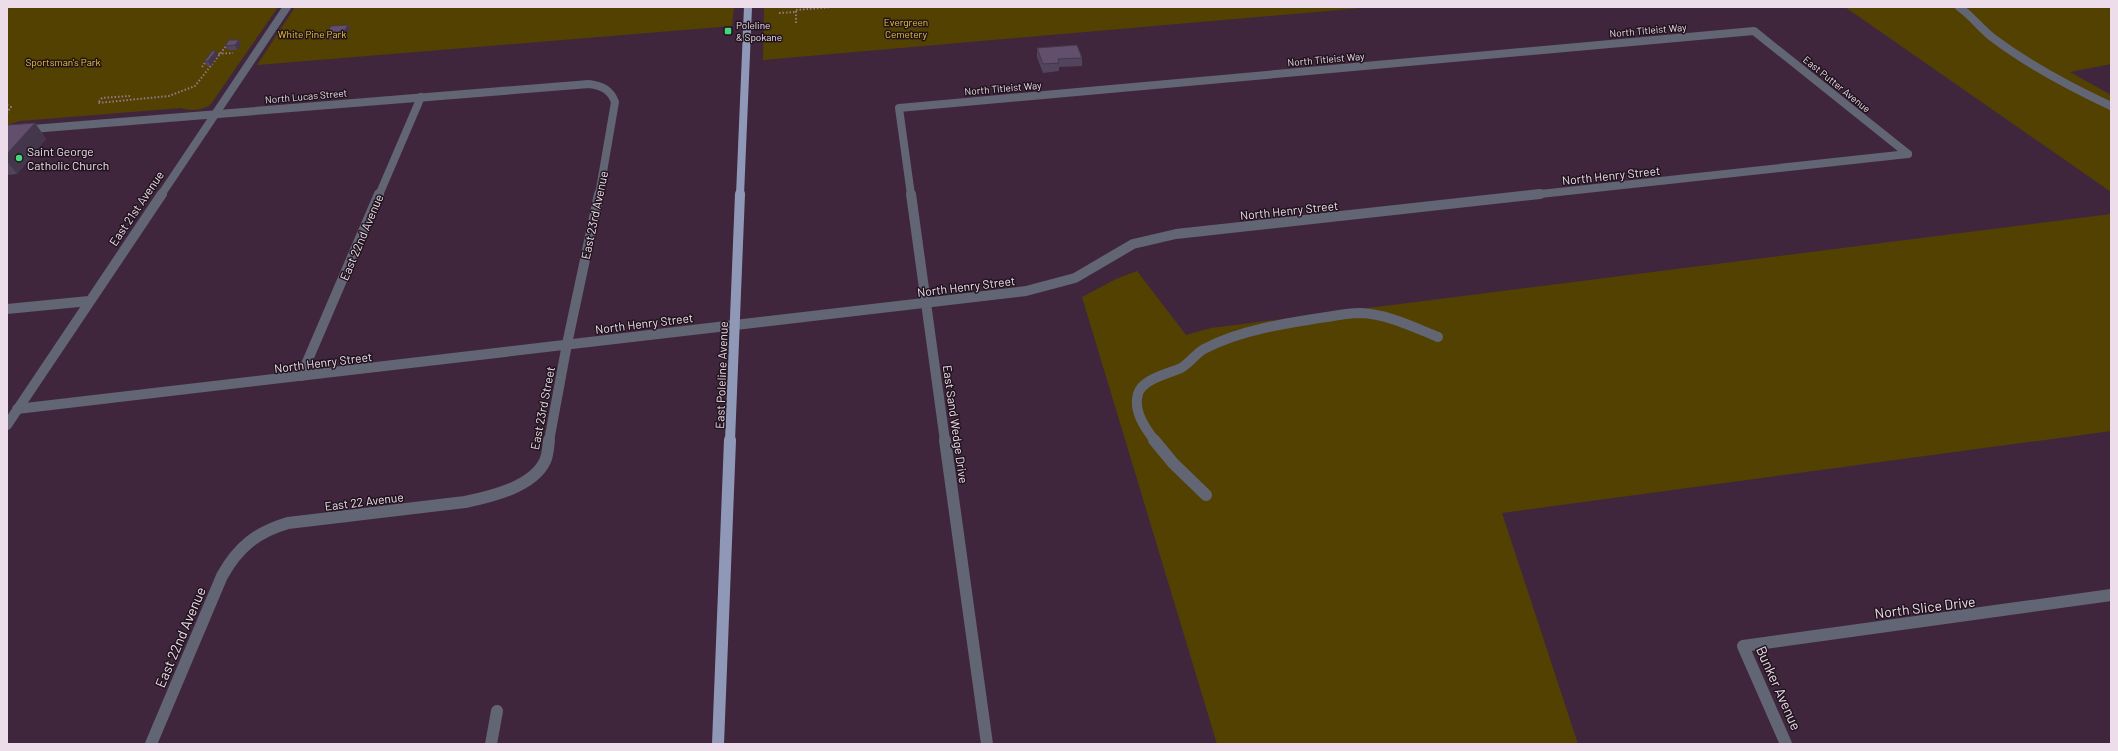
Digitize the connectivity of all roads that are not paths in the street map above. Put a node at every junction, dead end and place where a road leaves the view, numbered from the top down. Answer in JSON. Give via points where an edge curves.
{"nodes":[{"id":1,"x":287,"y":7,"type":"edge"},
{"id":2,"x":748,"y":7,"type":"edge"},
{"id":3,"x":1959,"y":7,"type":"edge"},
{"id":4,"x":1754,"y":31,"type":"joint"},
{"id":5,"x":606,"y":88,"type":"joint"},
{"id":6,"x":421,"y":97,"type":"junction"},
{"id":7,"x":2111,"y":106,"type":"edge"},
{"id":8,"x":899,"y":108,"type":"joint"},
{"id":9,"x":216,"y":113,"type":"junction"},
{"id":10,"x":7,"y":131,"type":"edge"},
{"id":11,"x":1908,"y":154,"type":"joint"},
{"id":12,"x":89,"y":300,"type":"junction"},
{"id":13,"x":927,"y":304,"type":"junction"},
{"id":14,"x":7,"y":309,"type":"edge"},
{"id":15,"x":736,"y":324,"type":"junction"},
{"id":16,"x":1438,"y":337,"type":"dead end"},
{"id":17,"x":567,"y":344,"type":"junction"},
{"id":18,"x":301,"y":376,"type":"junction"},
{"id":19,"x":17,"y":409,"type":"junction"},
{"id":20,"x":7,"y":424,"type":"edge"},
{"id":21,"x":1206,"y":495,"type":"dead end"},
{"id":22,"x":494,"y":496,"type":"joint"},
{"id":23,"x":242,"y":546,"type":"joint"},
{"id":24,"x":2111,"y":595,"type":"edge"},
{"id":25,"x":1743,"y":646,"type":"joint"},
{"id":26,"x":497,"y":711,"type":"dead end"},
{"id":27,"x":151,"y":744,"type":"edge"},
{"id":28,"x":491,"y":744,"type":"edge"},
{"id":29,"x":718,"y":744,"type":"edge"},
{"id":30,"x":988,"y":744,"type":"edge"},
{"id":31,"x":1786,"y":744,"type":"edge"}],
"edges":[{"from":1,"to":9,"type":"street","name":"East 21st Avenue"},
{"from":2,"to":15,"type":"main road","name":"East Poleline Avenue"},
{"from":3,"to":7,"type":"street","via":[[1983,30],[2009,49]]},
{"from":4,"to":8,"type":"street","name":"North Titleist Way"},
{"from":4,"to":11,"type":"street","name":"East Putter Avenue"},
{"from":5,"to":6,"type":"street","name":"North Lucas Street","via":[[569,84]]},
{"from":5,"to":17,"type":"street","name":"East 23rd Avenue","via":[[613,94],[615,102],[613,121]]},
{"from":6,"to":9,"type":"street","name":"North Lucas Street"},
{"from":6,"to":18,"type":"street","name":"East 22nd Avenue"},
{"from":8,"to":13,"type":"street","name":"East Sand Wedge Drive"},
{"from":9,"to":10,"type":"street","name":"North Lucas Street"},
{"from":9,"to":12,"type":"street","name":"East 21st Avenue"},
{"from":11,"to":13,"type":"street","name":"North Henry Street","via":[[1176,234],[1133,244],[1075,278],[1047,286]]},
{"from":12,"to":14,"type":"street"},
{"from":12,"to":19,"type":"street","name":"East 21st Avenue"},
{"from":13,"to":15,"type":"street","name":"North Henry Street"},
{"from":13,"to":30,"type":"street","name":"East Sand Wedge Drive"},
{"from":15,"to":17,"type":"street","name":"North Henry Street"},
{"from":15,"to":29,"type":"main road","name":"East Poleline Avenue"},
{"from":16,"to":21,"type":"street","via":[[1396,320],[1363,313],[1292,322],[1234,337],[1204,349],[1184,366],[1143,387],[1138,393],[1137,409],[1145,426],[1174,466]]},
{"from":17,"to":18,"type":"street","name":"North Henry Street"},
{"from":17,"to":22,"type":"street","name":"East 23rd Street","via":[[545,461],[538,471],[523,483]]},
{"from":18,"to":19,"type":"street","name":"North Henry Street"},
{"from":19,"to":20,"type":"street","name":"East 21st Avenue"},
{"from":22,"to":23,"type":"street","name":"East 22 Avenue","via":[[465,502],[288,523],[270,528]]},
{"from":23,"to":27,"type":"street","name":"East 22nd Avenue","via":[[232,556],[222,576]]},
{"from":24,"to":25,"type":"street","name":"North Slice Drive"},
{"from":25,"to":31,"type":"street","name":"Bunker Avenue"},
{"from":26,"to":28,"type":"street"}]}
